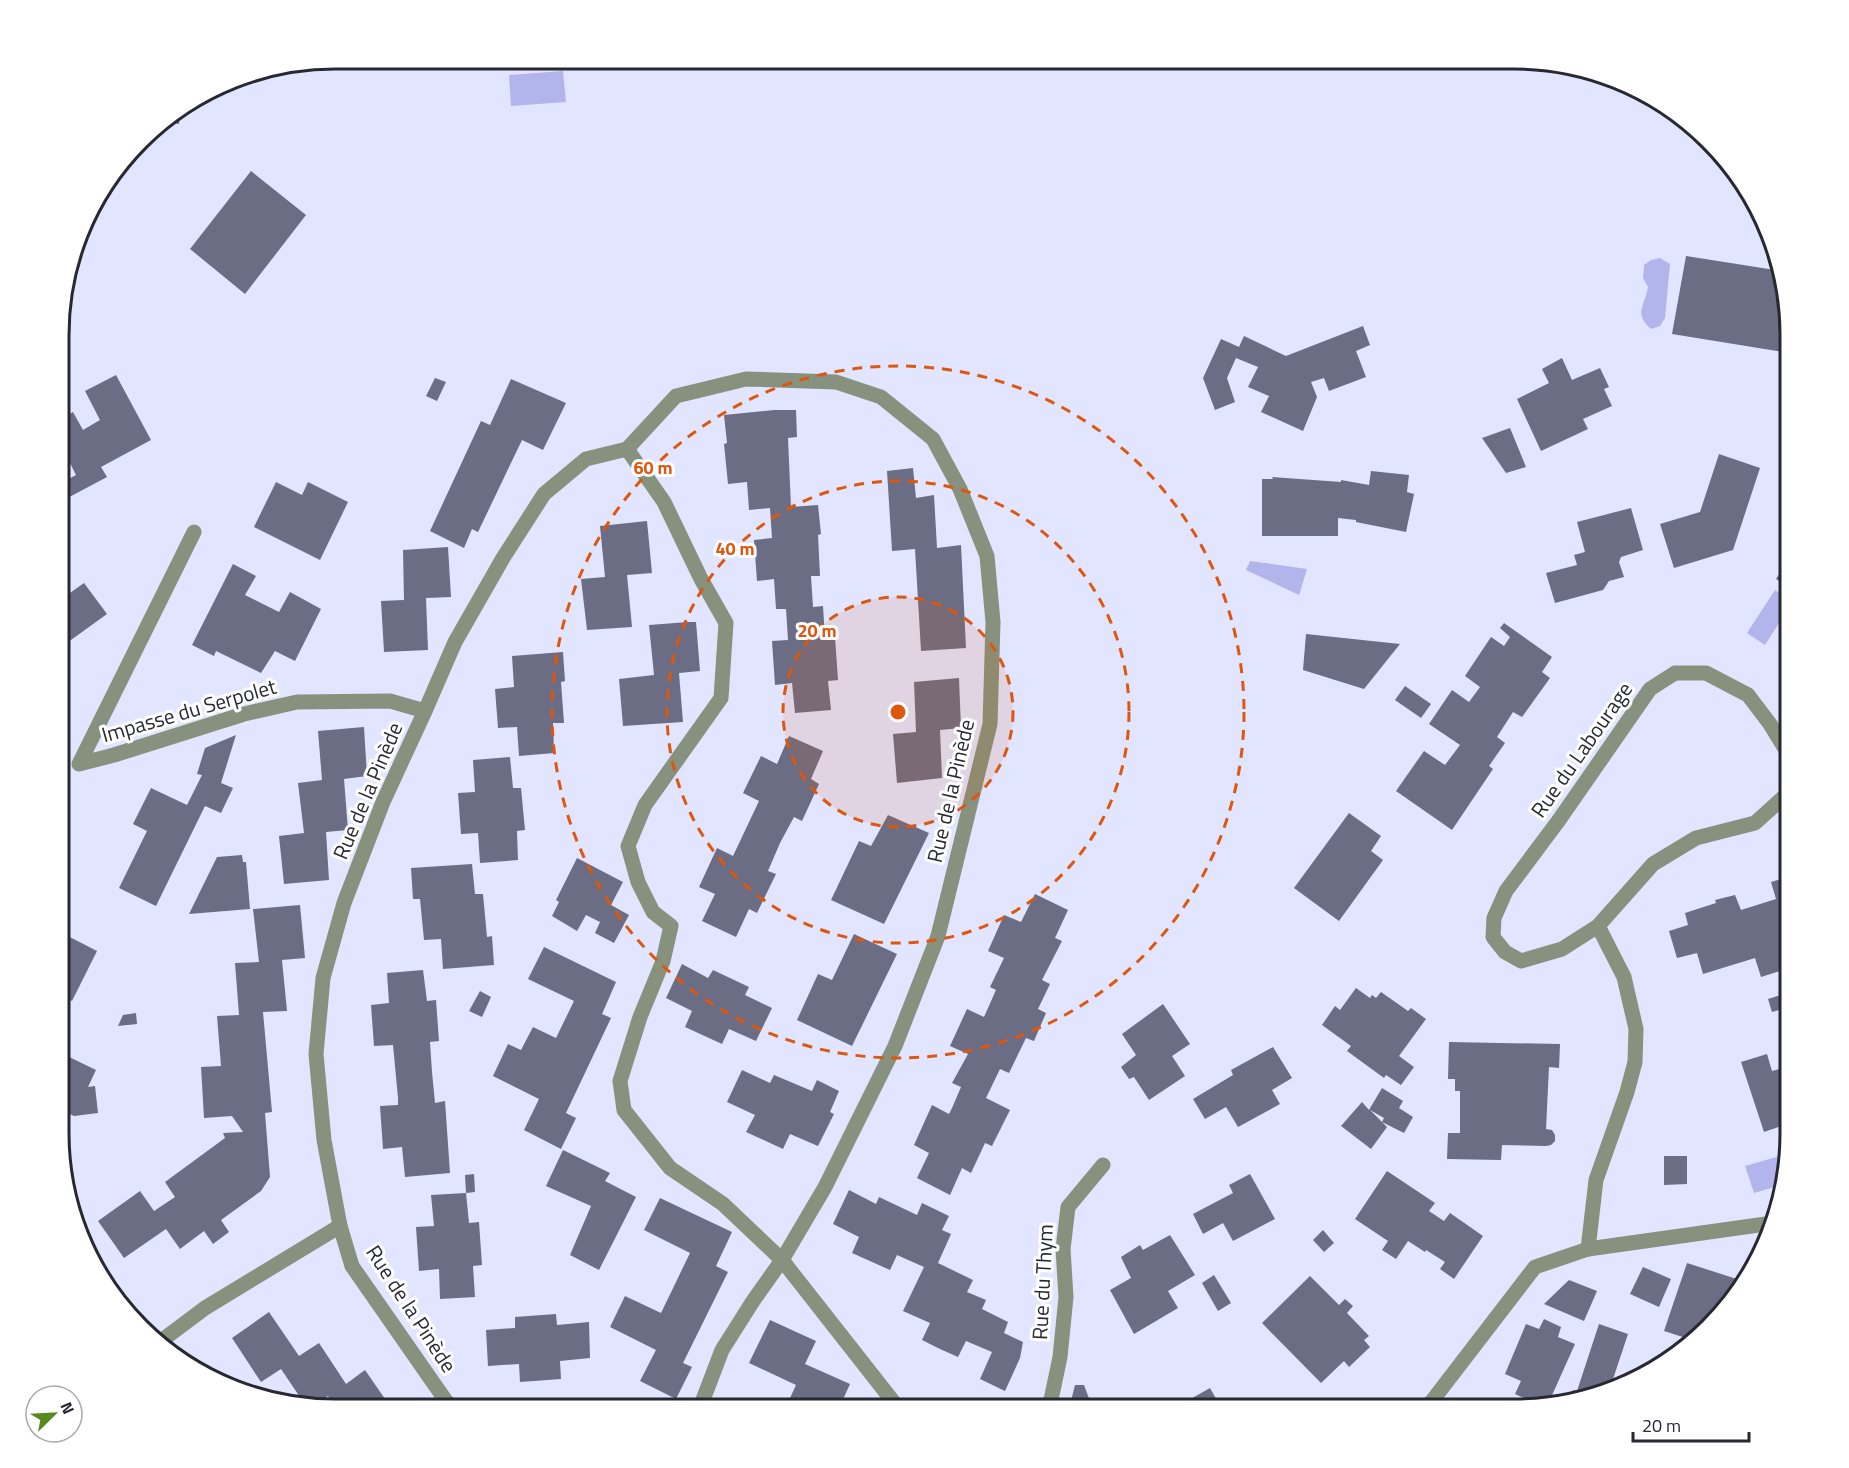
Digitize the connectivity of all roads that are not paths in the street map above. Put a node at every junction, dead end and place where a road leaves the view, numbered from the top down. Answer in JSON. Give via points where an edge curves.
{"nodes":[{"id":1,"x":627,"y":449,"type":"junction"},
{"id":2,"x":194,"y":532,"type":"dead end"},
{"id":3,"x":426,"y":711,"type":"junction"},
{"id":4,"x":1780,"y":740,"type":"edge"},
{"id":5,"x":1780,"y":800,"type":"edge"},
{"id":6,"x":1598,"y":926,"type":"junction"},
{"id":7,"x":1103,"y":1165,"type":"dead end"},
{"id":8,"x":1764,"y":1224,"type":"edge"},
{"id":9,"x":340,"y":1226,"type":"junction"},
{"id":10,"x":1588,"y":1249,"type":"junction"},
{"id":11,"x":782,"y":1260,"type":"junction"},
{"id":12,"x":165,"y":1338,"type":"edge"},
{"id":13,"x":445,"y":1399,"type":"edge"},
{"id":14,"x":703,"y":1399,"type":"edge"},
{"id":15,"x":891,"y":1399,"type":"edge"},
{"id":16,"x":1051,"y":1399,"type":"edge"},
{"id":17,"x":1434,"y":1399,"type":"edge"}],
"edges":[{"from":1,"to":3,"type":"street","name":"Rue de la Pinède","via":[[586,459],[544,494],[455,642]]},
{"from":1,"to":11,"type":"street","via":[[664,502],[726,623],[721,698],[645,805],[628,846],[638,882],[653,912],[671,926],[663,961],[620,1081],[624,1110],[670,1168],[723,1204]]},
{"from":1,"to":11,"type":"street","name":"Rue de la Pinède","via":[[676,396],[746,379],[836,382],[881,397],[933,439],[960,489],[987,556],[993,622],[990,724],[938,936],[895,1046],[825,1187]]},
{"from":2,"to":3,"type":"street","name":"Impasse du Serpolet","via":[[79,764],[297,702],[390,701]]},
{"from":3,"to":9,"type":"street","name":"Rue de la Pinède","via":[[383,802],[344,903],[323,978],[316,1054],[324,1140]]},
{"from":4,"to":6,"type":"street","name":"Rue du Labourage","via":[[1748,695],[1706,673],[1675,673],[1650,689],[1506,891],[1494,918],[1493,937],[1505,952],[1521,961],[1562,949]]},
{"from":5,"to":6,"type":"street","name":"Rue du Labourage","via":[[1755,823],[1696,838],[1653,864]]},
{"from":6,"to":10,"type":"street","via":[[1624,977],[1636,1029],[1635,1062],[1596,1180]]},
{"from":7,"to":16,"type":"street","name":"Rue du Thym","via":[[1068,1207],[1064,1249],[1066,1297]]},
{"from":8,"to":10,"type":"street"},
{"from":9,"to":12,"type":"street","via":[[205,1308]]},
{"from":9,"to":13,"type":"street","name":"Rue de la Pinède","via":[[352,1266]]},
{"from":10,"to":17,"type":"street","via":[[1535,1267]]},
{"from":11,"to":14,"type":"street","name":"Rue de la Pinède","via":[[723,1350]]},
{"from":11,"to":15,"type":"street"}]}
